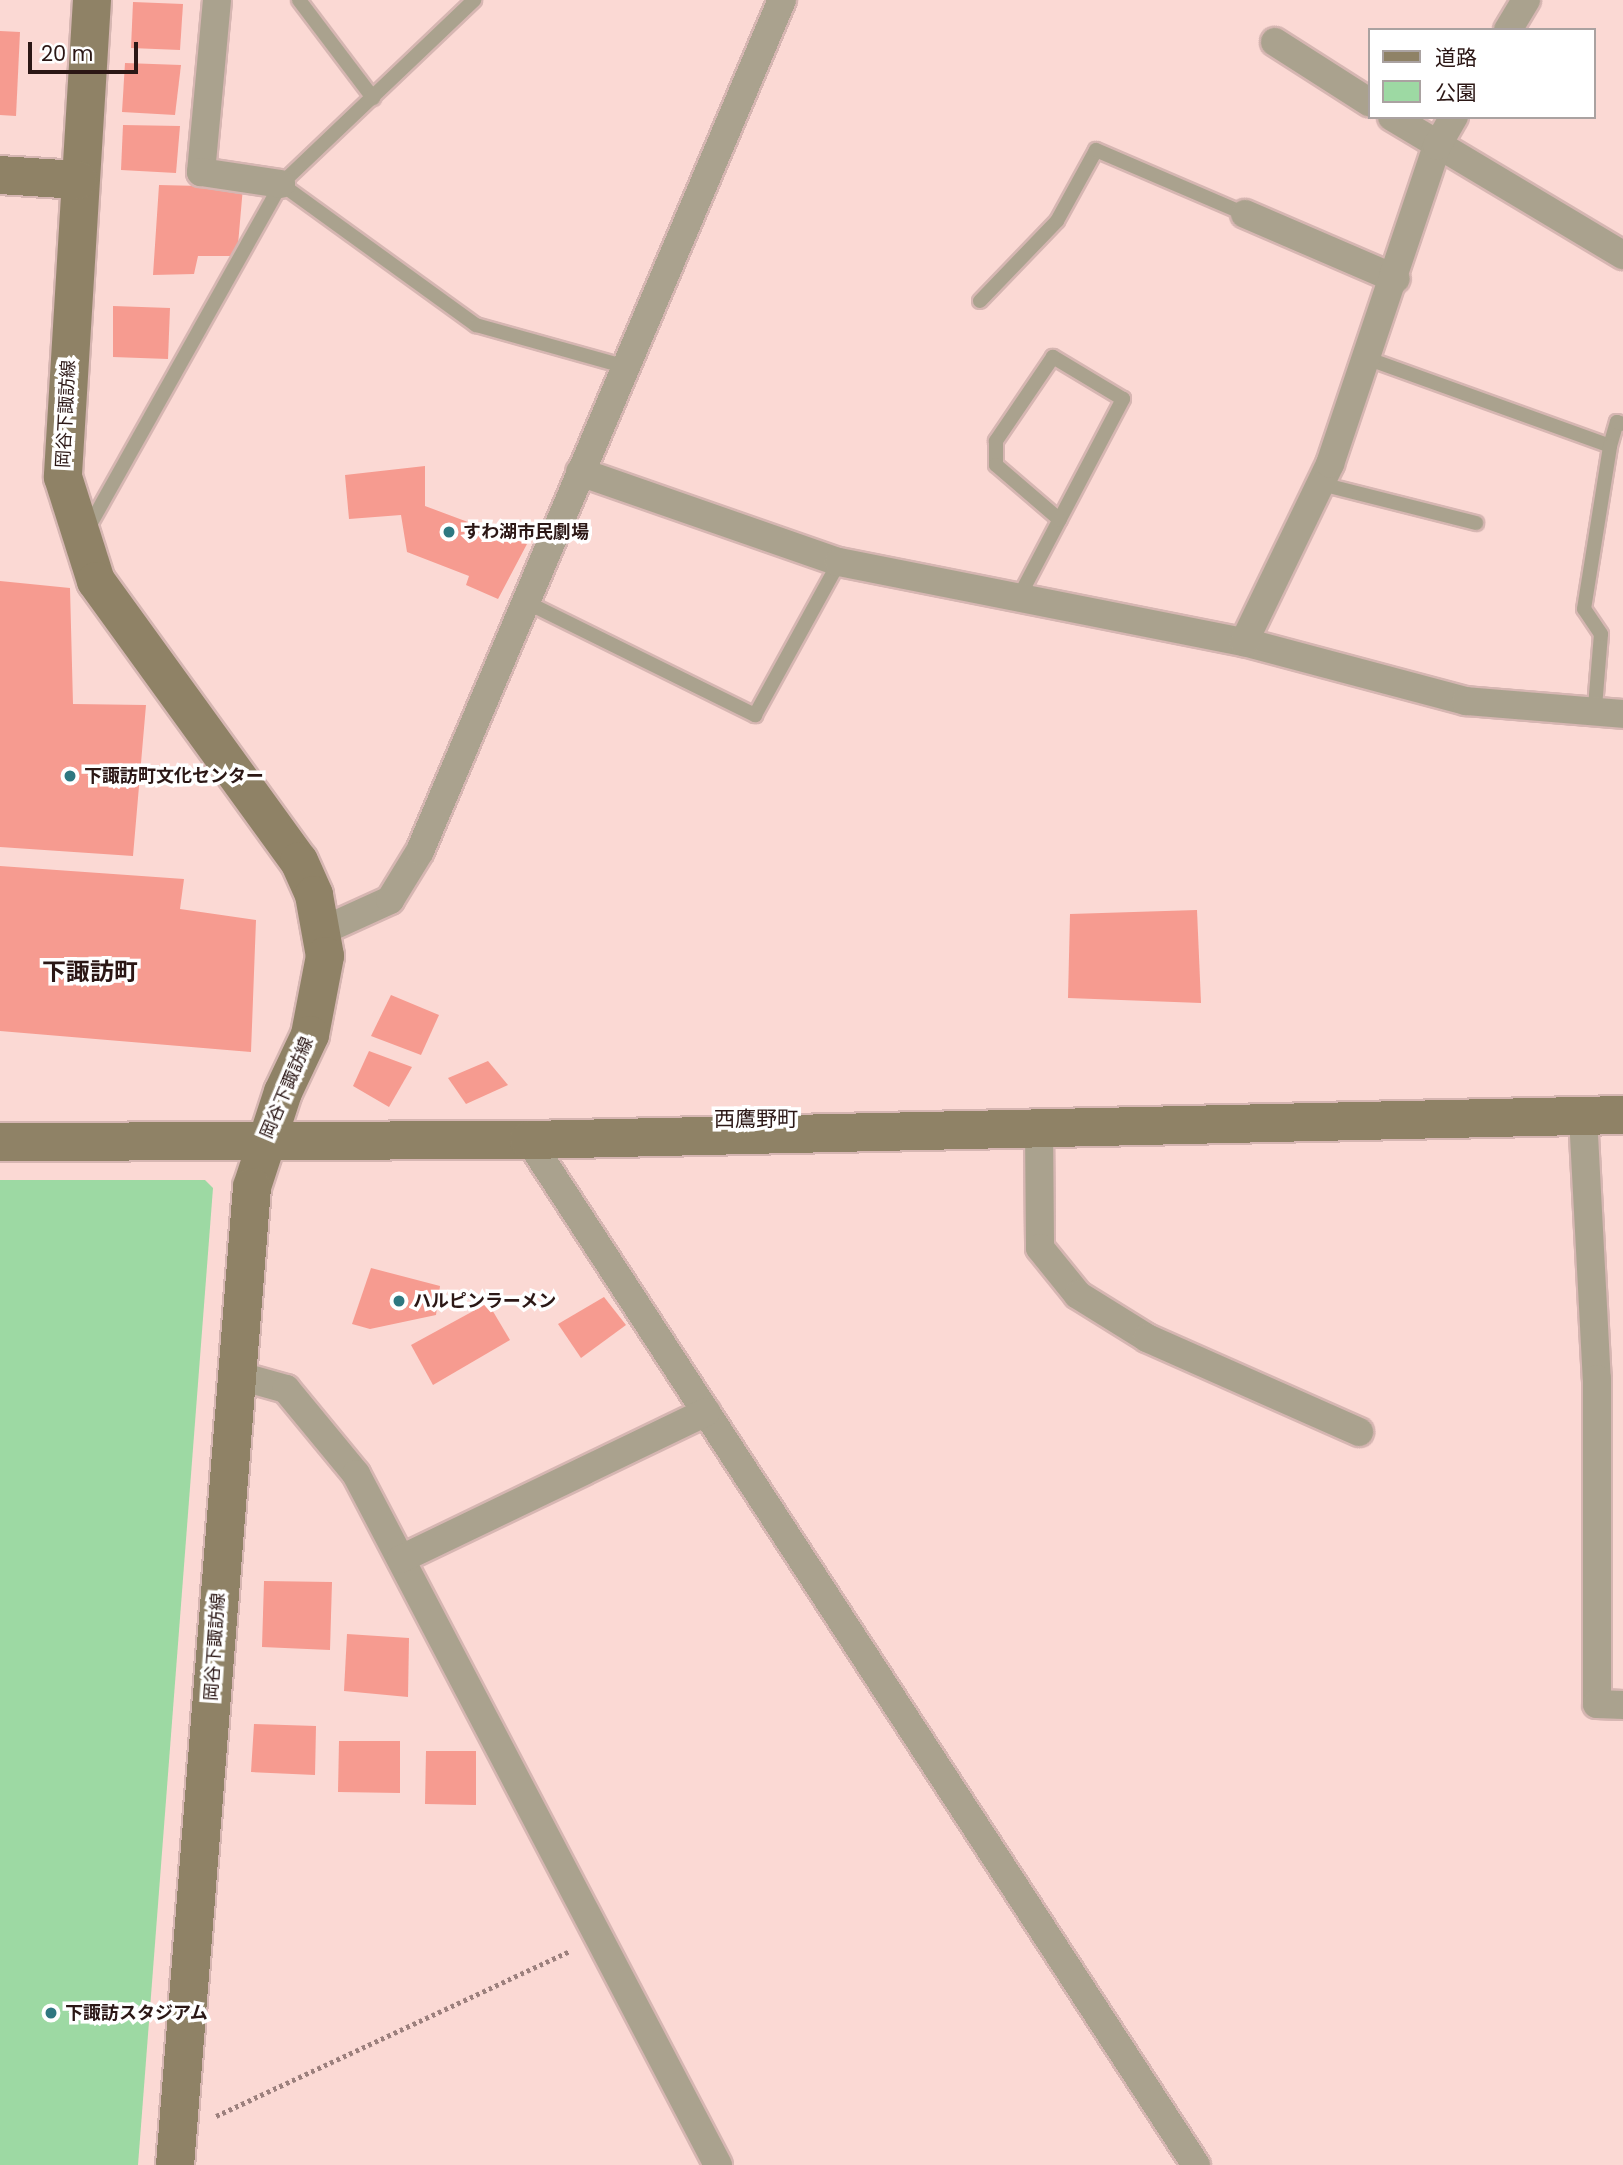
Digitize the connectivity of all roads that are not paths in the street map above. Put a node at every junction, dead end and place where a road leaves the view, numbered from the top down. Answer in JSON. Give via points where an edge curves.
{"nodes":[{"id":1,"x":92,"y":0,"type":"edge"},
{"id":2,"x":217,"y":0,"type":"edge"},
{"id":3,"x":299,"y":0,"type":"edge"},
{"id":4,"x":474,"y":0,"type":"edge"},
{"id":5,"x":782,"y":0,"type":"edge"},
{"id":6,"x":1526,"y":0,"type":"edge"},
{"id":7,"x":1509,"y":28,"type":"edge"},
{"id":8,"x":1275,"y":42,"type":"dead end"},
{"id":9,"x":373,"y":98,"type":"junction"},
{"id":10,"x":1368,"y":101,"type":"edge"},
{"id":11,"x":1395,"y":119,"type":"edge"},
{"id":12,"x":1453,"y":119,"type":"edge"},
{"id":13,"x":1437,"y":146,"type":"junction"},
{"id":14,"x":0,"y":175,"type":"edge"},
{"id":15,"x":78,"y":180,"type":"junction"},
{"id":16,"x":281,"y":184,"type":"junction"},
{"id":17,"x":1245,"y":214,"type":"joint"},
{"id":18,"x":1623,"y":255,"type":"edge"},
{"id":19,"x":1396,"y":279,"type":"junction"},
{"id":20,"x":980,"y":301,"type":"dead end"},
{"id":21,"x":1366,"y":358,"type":"junction"},
{"id":22,"x":623,"y":366,"type":"junction"},
{"id":23,"x":1623,"y":424,"type":"edge"},
{"id":24,"x":1610,"y":446,"type":"junction"},
{"id":25,"x":580,"y":472,"type":"junction"},
{"id":26,"x":1321,"y":484,"type":"junction"},
{"id":27,"x":1059,"y":520,"type":"junction"},
{"id":28,"x":1476,"y":523,"type":"dead end"},
{"id":29,"x":81,"y":541,"type":"junction"},
{"id":30,"x":839,"y":562,"type":"junction"},
{"id":31,"x":1019,"y":597,"type":"junction"},
{"id":32,"x":524,"y":601,"type":"junction"},
{"id":33,"x":1244,"y":642,"type":"junction"},
{"id":34,"x":1595,"y":707,"type":"junction"},
{"id":35,"x":1623,"y":714,"type":"edge"},
{"id":36,"x":323,"y":931,"type":"junction"},
{"id":37,"x":1623,"y":1115,"type":"edge"},
{"id":38,"x":1583,"y":1116,"type":"junction"},
{"id":39,"x":1039,"y":1128,"type":"junction"},
{"id":40,"x":529,"y":1140,"type":"junction"},
{"id":41,"x":0,"y":1142,"type":"edge"},
{"id":42,"x":264,"y":1142,"type":"junction"},
{"id":43,"x":236,"y":1375,"type":"junction"},
{"id":44,"x":706,"y":1412,"type":"junction"},
{"id":45,"x":1359,"y":1432,"type":"dead end"},
{"id":46,"x":401,"y":1559,"type":"junction"},
{"id":47,"x":1623,"y":1704,"type":"edge"},
{"id":48,"x":176,"y":2149,"type":"edge"},
{"id":49,"x":718,"y":2165,"type":"edge"},
{"id":50,"x":1196,"y":2165,"type":"edge"}],
"edges":[{"from":1,"to":15,"type":"main road","name":"岡谷下諏訪線"},
{"from":2,"to":16,"type":"street","via":[[201,172]]},
{"from":3,"to":9,"type":"lane"},
{"from":4,"to":9,"type":"lane"},
{"from":5,"to":22,"type":"street"},
{"from":6,"to":7,"type":"street"},
{"from":8,"to":10,"type":"street"},
{"from":9,"to":16,"type":"lane"},
{"from":11,"to":13,"type":"street"},
{"from":12,"to":13,"type":"street"},
{"from":13,"to":18,"type":"street"},
{"from":13,"to":19,"type":"street"},
{"from":14,"to":15,"type":"main road"},
{"from":15,"to":29,"type":"main road","name":"岡谷下諏訪線","via":[[63,477]]},
{"from":16,"to":22,"type":"lane","via":[[476,325]]},
{"from":16,"to":29,"type":"lane"},
{"from":17,"to":19,"type":"street"},
{"from":17,"to":20,"type":"lane","via":[[1096,149],[1057,220]]},
{"from":19,"to":21,"type":"street"},
{"from":21,"to":24,"type":"lane"},
{"from":21,"to":26,"type":"street"},
{"from":22,"to":25,"type":"street"},
{"from":23,"to":24,"type":"lane","via":[[1618,422]]},
{"from":24,"to":34,"type":"lane","via":[[1584,609],[1601,634]]},
{"from":25,"to":30,"type":"street"},
{"from":25,"to":32,"type":"street"},
{"from":26,"to":28,"type":"lane"},
{"from":26,"to":33,"type":"street"},
{"from":27,"to":27,"type":"lane","via":[[1123,399],[1053,356],[996,441],[996,465]]},
{"from":27,"to":31,"type":"lane"},
{"from":29,"to":36,"type":"main road","name":"岡谷下諏訪線","via":[[96,581],[299,861]]},
{"from":30,"to":31,"type":"street"},
{"from":30,"to":32,"type":"lane","via":[[755,715]]},
{"from":31,"to":33,"type":"street"},
{"from":32,"to":36,"type":"street","via":[[414,861],[390,900]]},
{"from":33,"to":34,"type":"street","via":[[1466,701]]},
{"from":34,"to":35,"type":"street"},
{"from":36,"to":42,"type":"main road","name":"岡谷下諏訪線","via":[[322,982],[310,1035]]},
{"from":37,"to":38,"type":"main road"},
{"from":38,"to":39,"type":"main road"},
{"from":38,"to":47,"type":"street","via":[[1597,1379],[1597,1704]]},
{"from":39,"to":40,"type":"main road"},
{"from":39,"to":45,"type":"street","via":[[1040,1248],[1078,1295],[1147,1338]]},
{"from":40,"to":42,"type":"main road"},
{"from":40,"to":44,"type":"street"},
{"from":41,"to":42,"type":"main road"},
{"from":42,"to":43,"type":"main road","name":"岡谷下諏訪線","via":[[252,1187]]},
{"from":43,"to":46,"type":"street","via":[[286,1389],[356,1474]]},
{"from":43,"to":48,"type":"main road","name":"岡谷下諏訪線"},
{"from":44,"to":46,"type":"street"},
{"from":44,"to":50,"type":"street"},
{"from":46,"to":49,"type":"street"}]}
